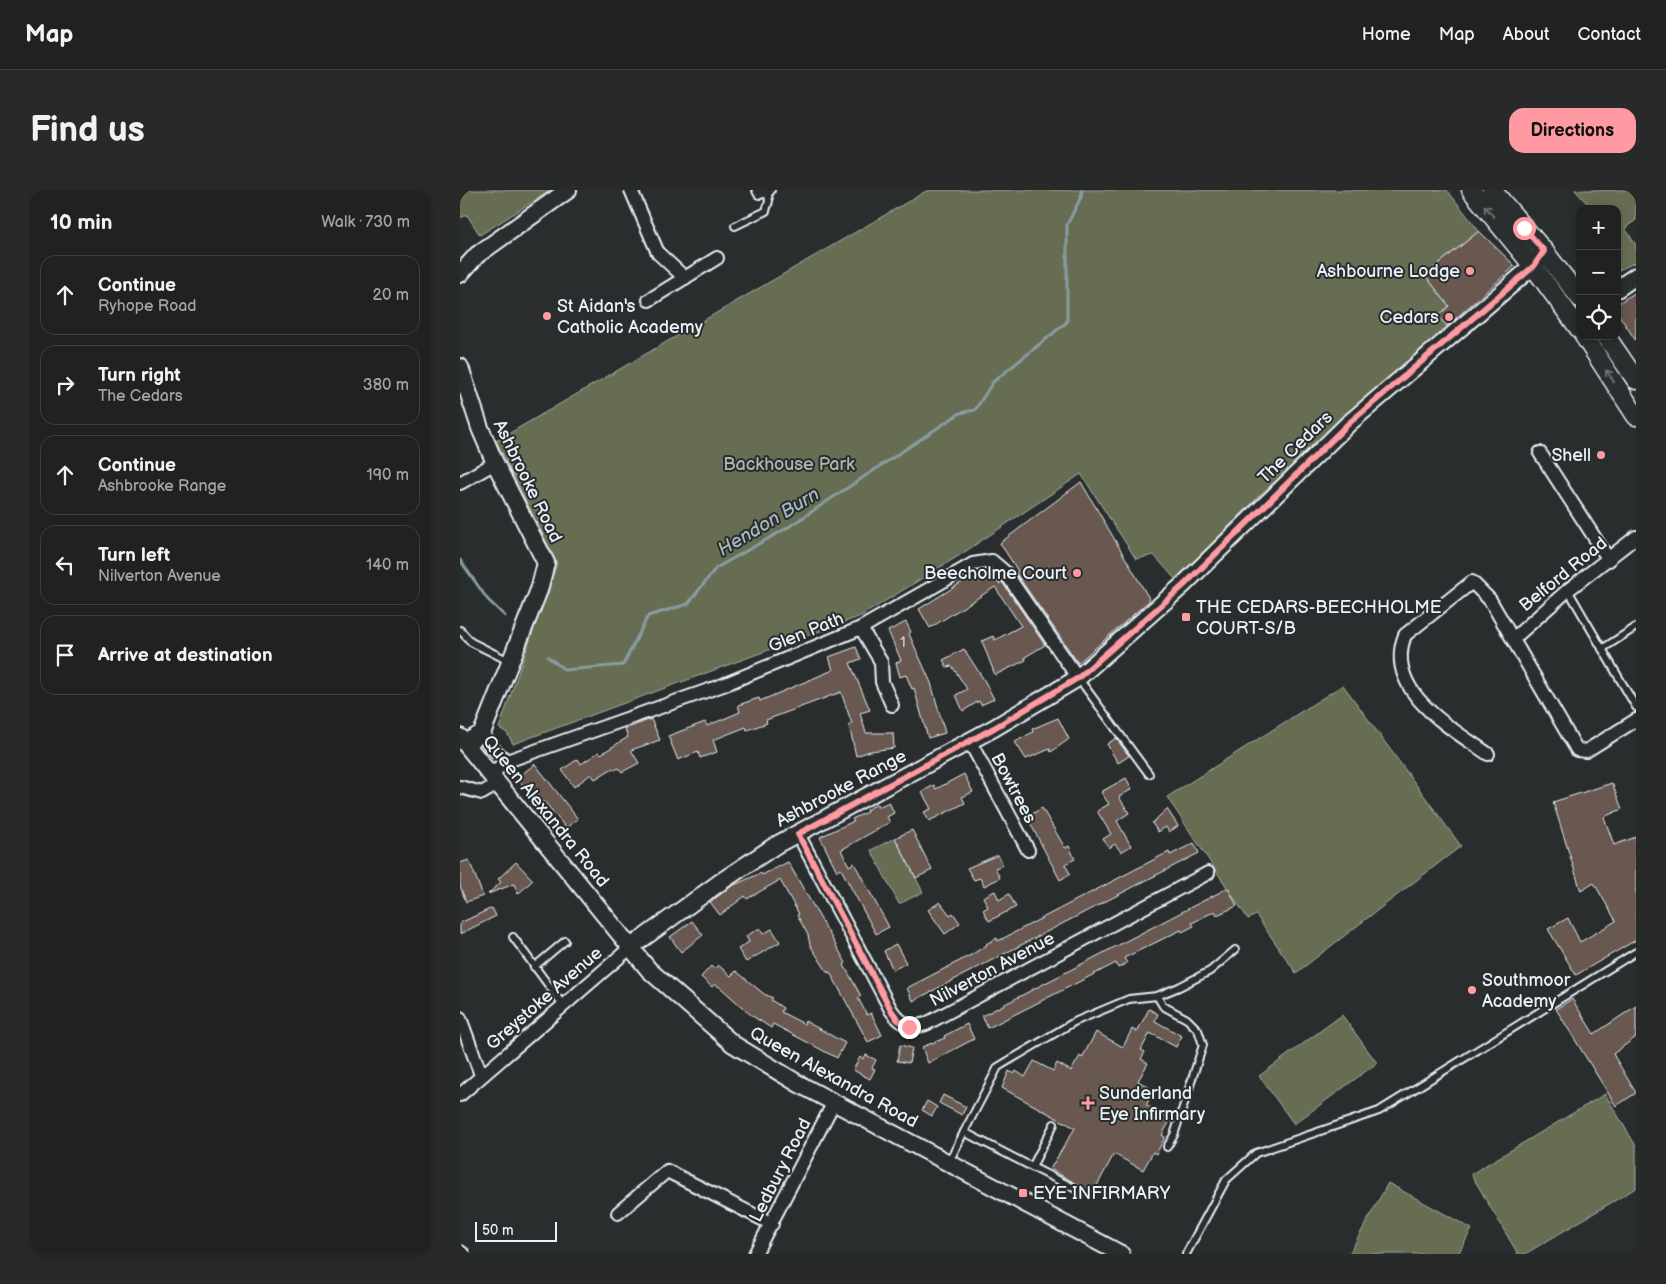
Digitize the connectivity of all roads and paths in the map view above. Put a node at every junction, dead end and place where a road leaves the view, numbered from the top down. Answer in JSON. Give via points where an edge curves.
{"nodes":[{"id":1,"x":568,"y":190,"type":"edge"},
{"id":2,"x":631,"y":190,"type":"edge"},
{"id":3,"x":759,"y":190,"type":"edge"},
{"id":4,"x":767,"y":190,"type":"edge"},
{"id":5,"x":1471,"y":190,"type":"edge"},
{"id":6,"x":1492,"y":190,"type":"edge"},
{"id":7,"x":734,"y":226,"type":"dead end"},
{"id":8,"x":1544,"y":251,"type":"junction"},
{"id":9,"x":716,"y":258,"type":"dead end"},
{"id":10,"x":1534,"y":266,"type":"junction"},
{"id":11,"x":460,"y":274,"type":"edge"},
{"id":12,"x":1636,"y":276,"type":"edge"},
{"id":13,"x":685,"y":278,"type":"junction"},
{"id":14,"x":1621,"y":285,"type":"edge"},
{"id":15,"x":1578,"y":295,"type":"edge"},
{"id":16,"x":649,"y":300,"type":"dead end"},
{"id":17,"x":1576,"y":320,"type":"edge"},
{"id":18,"x":1587,"y":340,"type":"edge"},
{"id":19,"x":1609,"y":340,"type":"edge"},
{"id":20,"x":460,"y":367,"type":"edge"},
{"id":21,"x":1636,"y":380,"type":"edge"},
{"id":22,"x":1636,"y":416,"type":"edge"},
{"id":23,"x":1540,"y":453,"type":"dead end"},
{"id":24,"x":495,"y":463,"type":"junction"},
{"id":25,"x":460,"y":483,"type":"edge"},
{"id":26,"x":1636,"y":537,"type":"edge"},
{"id":27,"x":1609,"y":560,"type":"junction"},
{"id":28,"x":1568,"y":590,"type":"junction"},
{"id":29,"x":1636,"y":627,"type":"edge"},
{"id":30,"x":861,"y":628,"type":"junction"},
{"id":31,"x":460,"y":630,"type":"edge"},
{"id":32,"x":1513,"y":638,"type":"junction"},
{"id":33,"x":1602,"y":649,"type":"junction"},
{"id":34,"x":511,"y":662,"type":"junction"},
{"id":35,"x":1078,"y":678,"type":"junction"},
{"id":36,"x":892,"y":704,"type":"dead end"},
{"id":37,"x":1636,"y":707,"type":"edge"},
{"id":38,"x":1636,"y":720,"type":"edge"},
{"id":39,"x":482,"y":733,"type":"junction"},
{"id":40,"x":970,"y":742,"type":"junction"},
{"id":41,"x":462,"y":743,"type":"edge"},
{"id":42,"x":1488,"y":754,"type":"dead end"},
{"id":43,"x":507,"y":761,"type":"junction"},
{"id":44,"x":1149,"y":774,"type":"dead end"},
{"id":45,"x":495,"y":779,"type":"junction"},
{"id":46,"x":461,"y":791,"type":"edge"},
{"id":47,"x":798,"y":834,"type":"junction"},
{"id":48,"x":1028,"y":850,"type":"dead end"},
{"id":49,"x":1208,"y":872,"type":"dead end"},
{"id":50,"x":513,"y":937,"type":"dead end"},
{"id":51,"x":565,"y":941,"type":"dead end"},
{"id":52,"x":630,"y":947,"type":"junction"},
{"id":53,"x":1235,"y":950,"type":"dead end"},
{"id":54,"x":1636,"y":952,"type":"edge"},
{"id":55,"x":534,"y":967,"type":"junction"},
{"id":56,"x":1157,"y":996,"type":"junction"},
{"id":57,"x":563,"y":1004,"type":"junction"},
{"id":58,"x":460,"y":1018,"type":"edge"},
{"id":59,"x":481,"y":1075,"type":"junction"},
{"id":60,"x":460,"y":1095,"type":"edge"},
{"id":61,"x":834,"y":1102,"type":"junction"},
{"id":62,"x":1054,"y":1124,"type":"dead end"},
{"id":63,"x":964,"y":1132,"type":"junction"},
{"id":64,"x":1166,"y":1147,"type":"dead end"},
{"id":65,"x":949,"y":1162,"type":"junction"},
{"id":66,"x":1032,"y":1167,"type":"junction"},
{"id":67,"x":1082,"y":1192,"type":"dead end"},
{"id":68,"x":618,"y":1213,"type":"dead end"},
{"id":69,"x":772,"y":1224,"type":"junction"},
{"id":70,"x":460,"y":1252,"type":"edge"},
{"id":71,"x":1112,"y":1252,"type":"edge"},
{"id":72,"x":463,"y":1254,"type":"edge"},
{"id":73,"x":755,"y":1254,"type":"edge"},
{"id":74,"x":1186,"y":1254,"type":"edge"}],
"edges":[{"from":1,"to":11,"type":"street","via":[[477,255]]},
{"from":2,"to":13,"type":"street","via":[[658,253]]},
{"from":3,"to":4,"type":"street"},
{"from":4,"to":7,"type":"lane","via":[[769,201],[766,211]]},
{"from":10,"to":5,"type":"main road","one_way":true},
{"from":6,"to":8,"type":"main road"},
{"from":8,"to":10,"type":"street","name":"The Cedars"},
{"from":8,"to":15,"type":"main road"},
{"from":9,"to":13,"type":"street"},
{"from":10,"to":17,"type":"main road"},
{"from":10,"to":35,"type":"street","name":"The Cedars","via":[[1348,424],[1183,586]]},
{"from":12,"to":14,"type":"street"},
{"from":13,"to":16,"type":"street"},
{"from":22,"to":18,"type":"main road","one_way":true},
{"from":19,"to":21,"type":"main road"},
{"from":20,"to":24,"type":"street","name":"Ashbrooke Road"},
{"from":23,"to":27,"type":"street"},
{"from":24,"to":25,"type":"street"},
{"from":24,"to":34,"type":"street","name":"Ashbrooke Road","via":[[546,563]]},
{"from":26,"to":27,"type":"street","name":"Belford Road"},
{"from":27,"to":28,"type":"street","name":"Belford Road"},
{"from":28,"to":32,"type":"street","name":"Belford Road"},
{"from":28,"to":33,"type":"lane"},
{"from":29,"to":33,"type":"lane"},
{"from":30,"to":35,"type":"street","name":"Glen Path","via":[[973,564],[992,561],[1005,572]]},
{"from":30,"to":36,"type":"street","via":[[881,662],[882,682]]},
{"from":30,"to":43,"type":"street","name":"Glen Path","via":[[723,685]]},
{"from":31,"to":34,"type":"lane","via":[[471,642]]},
{"from":32,"to":38,"type":"street","via":[[1577,750],[1586,751]]},
{"from":32,"to":42,"type":"street","via":[[1490,600],[1472,582],[1405,635],[1400,647],[1404,678],[1412,691],[1432,714]]},
{"from":33,"to":37,"type":"lane"},
{"from":34,"to":39,"type":"street","name":"Ashbrooke Road"},
{"from":35,"to":40,"type":"street","name":"Ashbrooke Range"},
{"from":35,"to":44,"type":"lane"},
{"from":39,"to":41,"type":"street"},
{"from":39,"to":43,"type":"street","via":[[492,748]]},
{"from":40,"to":47,"type":"street","name":"Ashbrooke Range"},
{"from":40,"to":48,"type":"street","name":"Bowtrees"},
{"from":41,"to":45,"type":"street","name":"Queen Alexandra Road"},
{"from":43,"to":45,"type":"street","name":"Glen Path"},
{"from":45,"to":46,"type":"street","name":"Glen Path","via":[[482,793]]},
{"from":45,"to":52,"type":"street","name":"Queen Alexandra Road"},
{"from":47,"to":49,"type":"street","name":"Nilverton Avenue","via":[[891,1010],[909,1027],[926,1024]]},
{"from":47,"to":52,"type":"street","name":"Ashbrooke Range","via":[[719,883]]},
{"from":50,"to":55,"type":"lane"},
{"from":51,"to":55,"type":"lane"},
{"from":52,"to":57,"type":"street","name":"Greystoke Avenue"},
{"from":52,"to":61,"type":"street","name":"Queen Alexandra Road","via":[[649,970],[734,1044]]},
{"from":53,"to":56,"type":"lane","via":[[1210,971]]},
{"from":54,"to":74,"type":"lane","via":[[1379,1111],[1256,1153],[1226,1180]]},
{"from":55,"to":57,"type":"lane"},
{"from":56,"to":63,"type":"lane","via":[[1129,999],[1074,1022],[998,1067]]},
{"from":56,"to":64,"type":"lane","via":[[1163,1006],[1187,1019],[1198,1030],[1203,1045],[1174,1135]]},
{"from":57,"to":59,"type":"street","name":"Greystoke Avenue"},
{"from":58,"to":59,"type":"street"},
{"from":59,"to":60,"type":"street","name":"Greystoke Avenue"},
{"from":61,"to":65,"type":"street","name":"Queen Alexandra Road"},
{"from":61,"to":69,"type":"street","name":"Ledbury Road"},
{"from":62,"to":66,"type":"lane"},
{"from":63,"to":65,"type":"lane"},
{"from":63,"to":66,"type":"lane"},
{"from":65,"to":71,"type":"street","name":"Queen Alexandra Road"},
{"from":66,"to":67,"type":"lane"},
{"from":68,"to":69,"type":"street","via":[[667,1171]]},
{"from":69,"to":73,"type":"street","name":"Ledbury Road"},
{"from":70,"to":72,"type":"street"}]}
